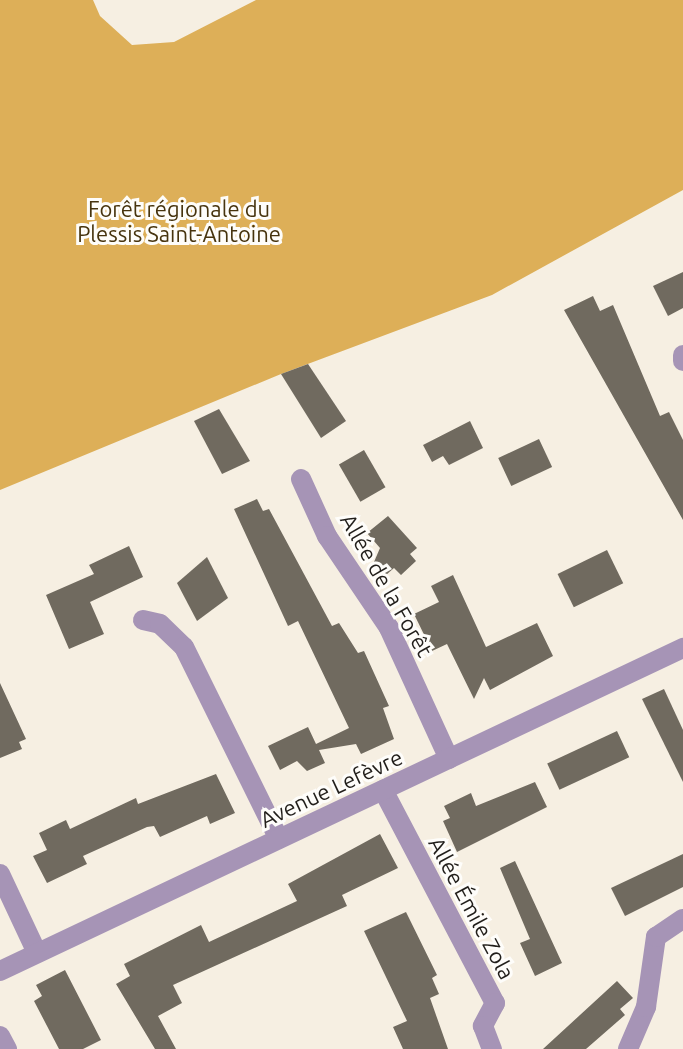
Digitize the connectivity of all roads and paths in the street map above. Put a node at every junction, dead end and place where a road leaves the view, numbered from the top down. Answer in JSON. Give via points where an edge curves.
{"nodes":[{"id":1,"x":683,"y":355,"type":"edge"},
{"id":2,"x":683,"y":361,"type":"edge"},
{"id":3,"x":301,"y":479,"type":"dead end"},
{"id":4,"x":143,"y":620,"type":"dead end"},
{"id":5,"x":683,"y":648,"type":"edge"},
{"id":6,"x":449,"y":759,"type":"junction"},
{"id":7,"x":383,"y":790,"type":"junction"},
{"id":8,"x":279,"y":839,"type":"junction"},
{"id":9,"x":0,"y":874,"type":"edge"},
{"id":10,"x":683,"y":919,"type":"edge"},
{"id":11,"x":37,"y":953,"type":"junction"},
{"id":12,"x":0,"y":971,"type":"edge"},
{"id":13,"x":0,"y":1036,"type":"edge"},
{"id":14,"x":7,"y":1049,"type":"edge"},
{"id":15,"x":492,"y":1049,"type":"edge"},
{"id":16,"x":628,"y":1049,"type":"edge"}],
"edges":[{"from":1,"to":2,"type":"street"},
{"from":3,"to":6,"type":"street","name":"Allée de la Forêt","via":[[327,536],[389,628]]},
{"from":4,"to":8,"type":"street","via":[[160,624],[184,647]]},
{"from":5,"to":6,"type":"street","name":"Avenue Lefèvre"},
{"from":6,"to":7,"type":"street","name":"Avenue Lefèvre"},
{"from":7,"to":8,"type":"street","name":"Avenue Lefèvre"},
{"from":7,"to":15,"type":"street","name":"Allée Émile Zola","via":[[495,1003],[483,1026]]},
{"from":8,"to":11,"type":"street","name":"Avenue Lefèvre"},
{"from":9,"to":11,"type":"street"},
{"from":10,"to":16,"type":"street","via":[[656,937],[646,1007]]},
{"from":11,"to":12,"type":"street","name":"Avenue Lefèvre"},
{"from":13,"to":14,"type":"street"}]}
